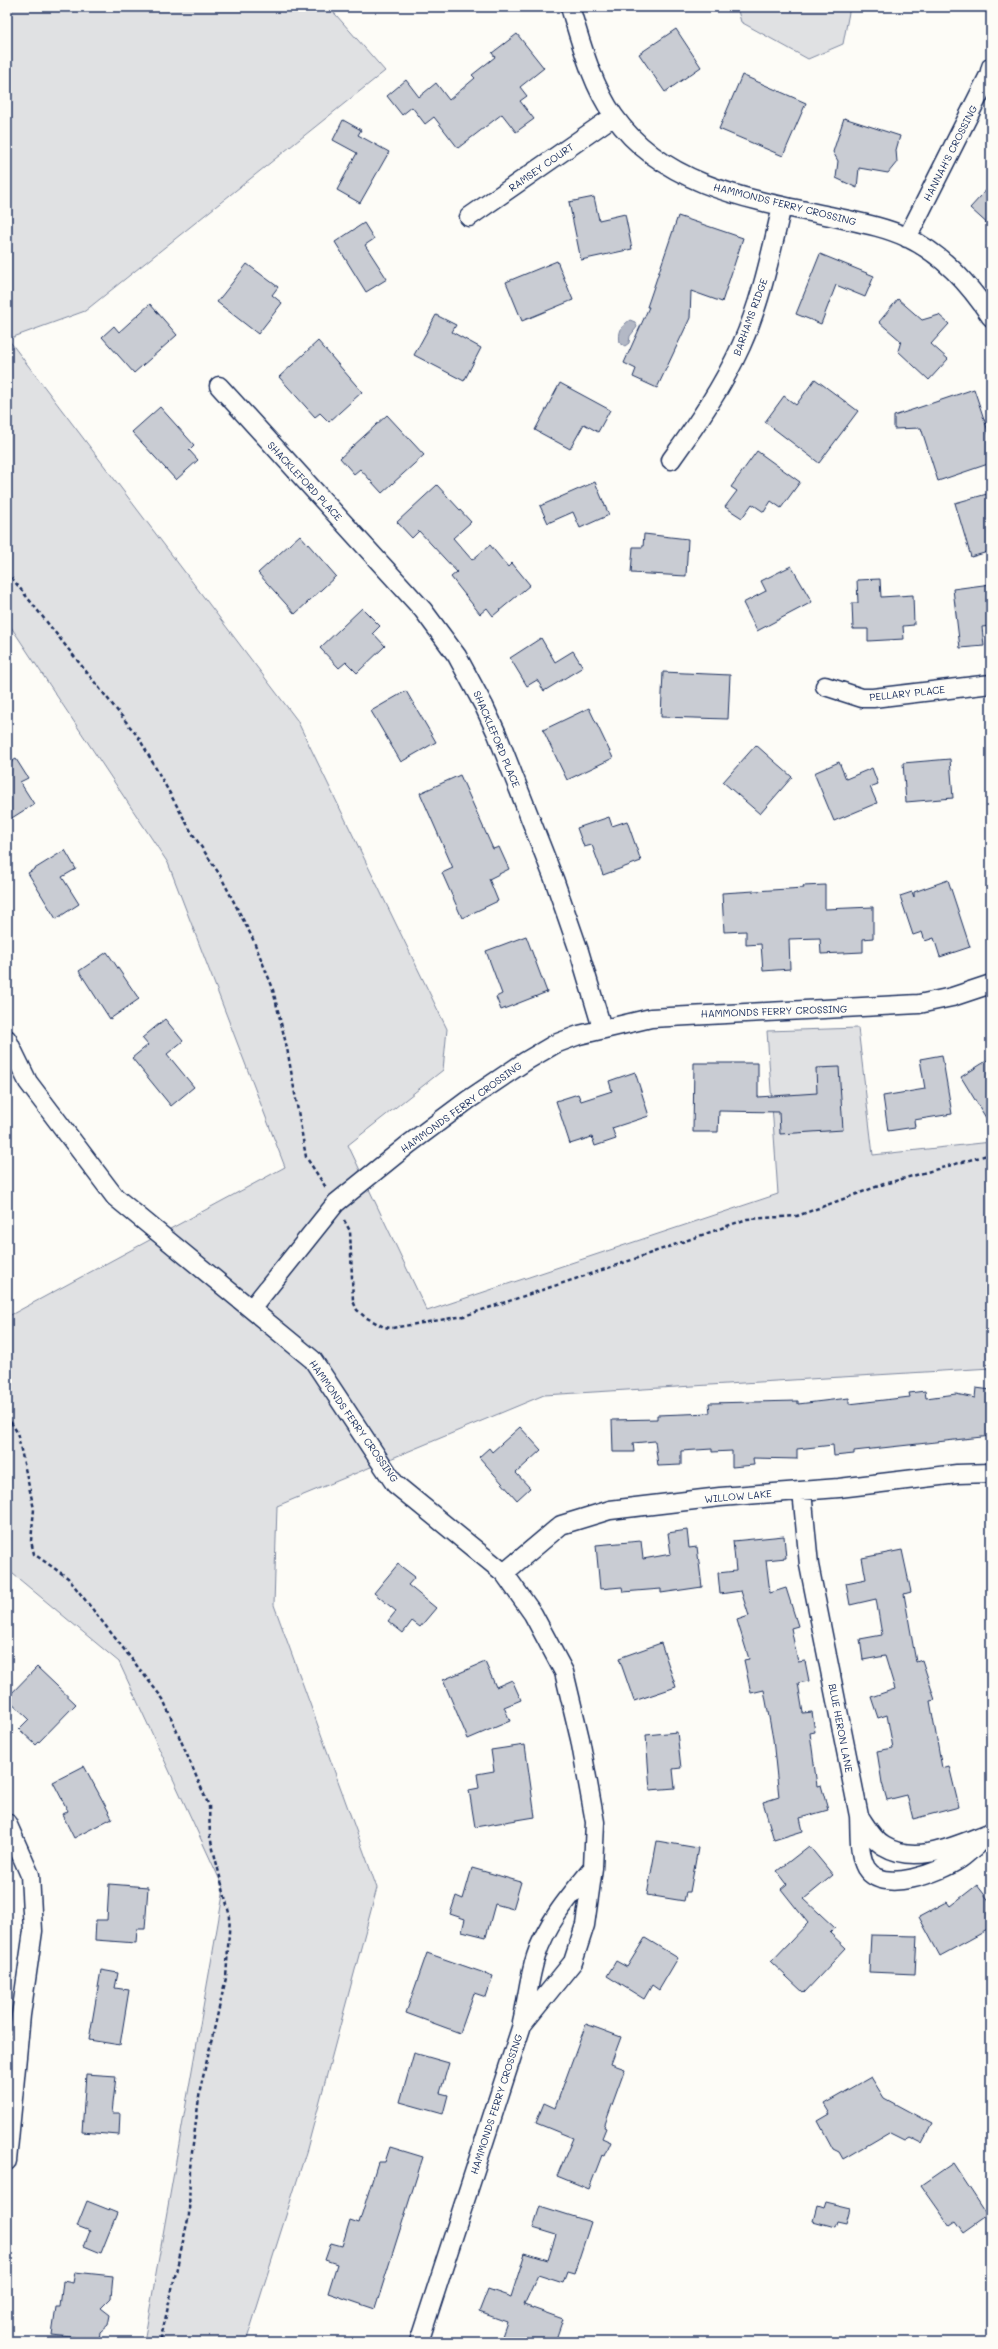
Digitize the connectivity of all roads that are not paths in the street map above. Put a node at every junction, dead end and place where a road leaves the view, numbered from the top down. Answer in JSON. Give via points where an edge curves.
{"nodes":[{"id":1,"x":570,"y":7,"type":"edge"},
{"id":2,"x":991,"y":67,"type":"edge"},
{"id":3,"x":614,"y":116,"type":"junction"},
{"id":4,"x":782,"y":206,"type":"junction"},
{"id":5,"x":469,"y":217,"type":"dead end"},
{"id":6,"x":907,"y":238,"type":"junction"},
{"id":7,"x":991,"y":317,"type":"edge"},
{"id":8,"x":219,"y":386,"type":"dead end"},
{"id":9,"x":671,"y":460,"type":"dead end"},
{"id":10,"x":991,"y":684,"type":"edge"},
{"id":11,"x":825,"y":686,"type":"dead end"},
{"id":12,"x":991,"y":984,"type":"edge"},
{"id":13,"x":602,"y":1028,"type":"junction"},
{"id":14,"x":7,"y":1039,"type":"edge"},
{"id":15,"x":252,"y":1308,"type":"junction"},
{"id":16,"x":991,"y":1473,"type":"edge"},
{"id":17,"x":802,"y":1490,"type":"junction"},
{"id":18,"x":504,"y":1573,"type":"junction"},
{"id":19,"x":858,"y":1816,"type":"junction"},
{"id":20,"x":7,"y":1823,"type":"edge"},
{"id":21,"x":991,"y":1833,"type":"edge"},
{"id":22,"x":593,"y":1868,"type":"junction"},
{"id":23,"x":14,"y":2014,"type":"edge"},
{"id":24,"x":522,"y":2025,"type":"junction"},
{"id":25,"x":7,"y":2161,"type":"edge"},
{"id":26,"x":419,"y":2342,"type":"edge"}],
"edges":[{"from":1,"to":3,"type":"street","name":"HAMMONDS FERRY CROSSING","via":[[589,62]]},
{"from":2,"to":6,"type":"street","name":"HANNAH'S CROSSING","via":[[990,75]]},
{"from":3,"to":4,"type":"street","name":"HAMMONDS FERRY CROSSING","via":[[642,146],[689,178]]},
{"from":3,"to":5,"type":"street","name":"RAMSEY COURT"},
{"from":4,"to":6,"type":"street","name":"HAMMONDS FERRY CROSSING","via":[[856,222]]},
{"from":4,"to":9,"type":"street","name":"BARHAMS RIDGE","via":[[768,268],[742,345],[698,422]]},
{"from":6,"to":7,"type":"street","name":"HAMMONDS FERRY CROSSING","via":[[952,269],[971,289]]},
{"from":8,"to":13,"type":"street","name":"SHACKLEFORD PLACE","via":[[423,610],[457,656],[497,734],[551,872],[579,951]]},
{"from":10,"to":11,"type":"street","name":"PELLARY PLACE","via":[[873,698],[862,698]]},
{"from":12,"to":13,"type":"street","name":"HAMMONDS FERRY CROSSING","via":[[952,997],[919,1004],[659,1017]]},
{"from":13,"to":15,"type":"street","name":"HAMMONDS FERRY CROSSING","via":[[556,1044],[526,1061],[409,1144],[336,1203]]},
{"from":14,"to":15,"type":"street","name":"HAMMONDS FERRY CROSSING","via":[[28,1082],[115,1197]]},
{"from":15,"to":18,"type":"street","name":"HAMMONDS FERRY CROSSING","via":[[312,1360],[395,1484]]},
{"from":16,"to":17,"type":"street","name":"WILLOW LAKE","via":[[957,1474]]},
{"from":17,"to":18,"type":"street","name":"WILLOW LAKE","via":[[610,1510],[561,1525]]},
{"from":17,"to":19,"type":"street","name":"BLUE HERON LANE","via":[[809,1565]]},
{"from":18,"to":22,"type":"street","name":"HAMMONDS FERRY CROSSING","via":[[533,1614],[564,1672],[580,1739],[595,1822]]},
{"from":19,"to":21,"type":"street","name":"BLUE HERON LANE","via":[[883,1846],[897,1852],[914,1854],[940,1851]]},
{"from":19,"to":21,"type":"street","via":[[866,1868],[875,1877],[888,1881],[932,1873],[959,1859]]},
{"from":20,"to":23,"type":"street","via":[[30,1875],[32,1931]]},
{"from":22,"to":24,"type":"street","via":[[559,1910],[543,1938],[535,1957]]},
{"from":22,"to":24,"type":"street","name":"HAMMONDS FERRY CROSSING","via":[[585,1925],[572,1962]]},
{"from":23,"to":25,"type":"street"},
{"from":24,"to":26,"type":"street","name":"HAMMONDS FERRY CROSSING"}]}
